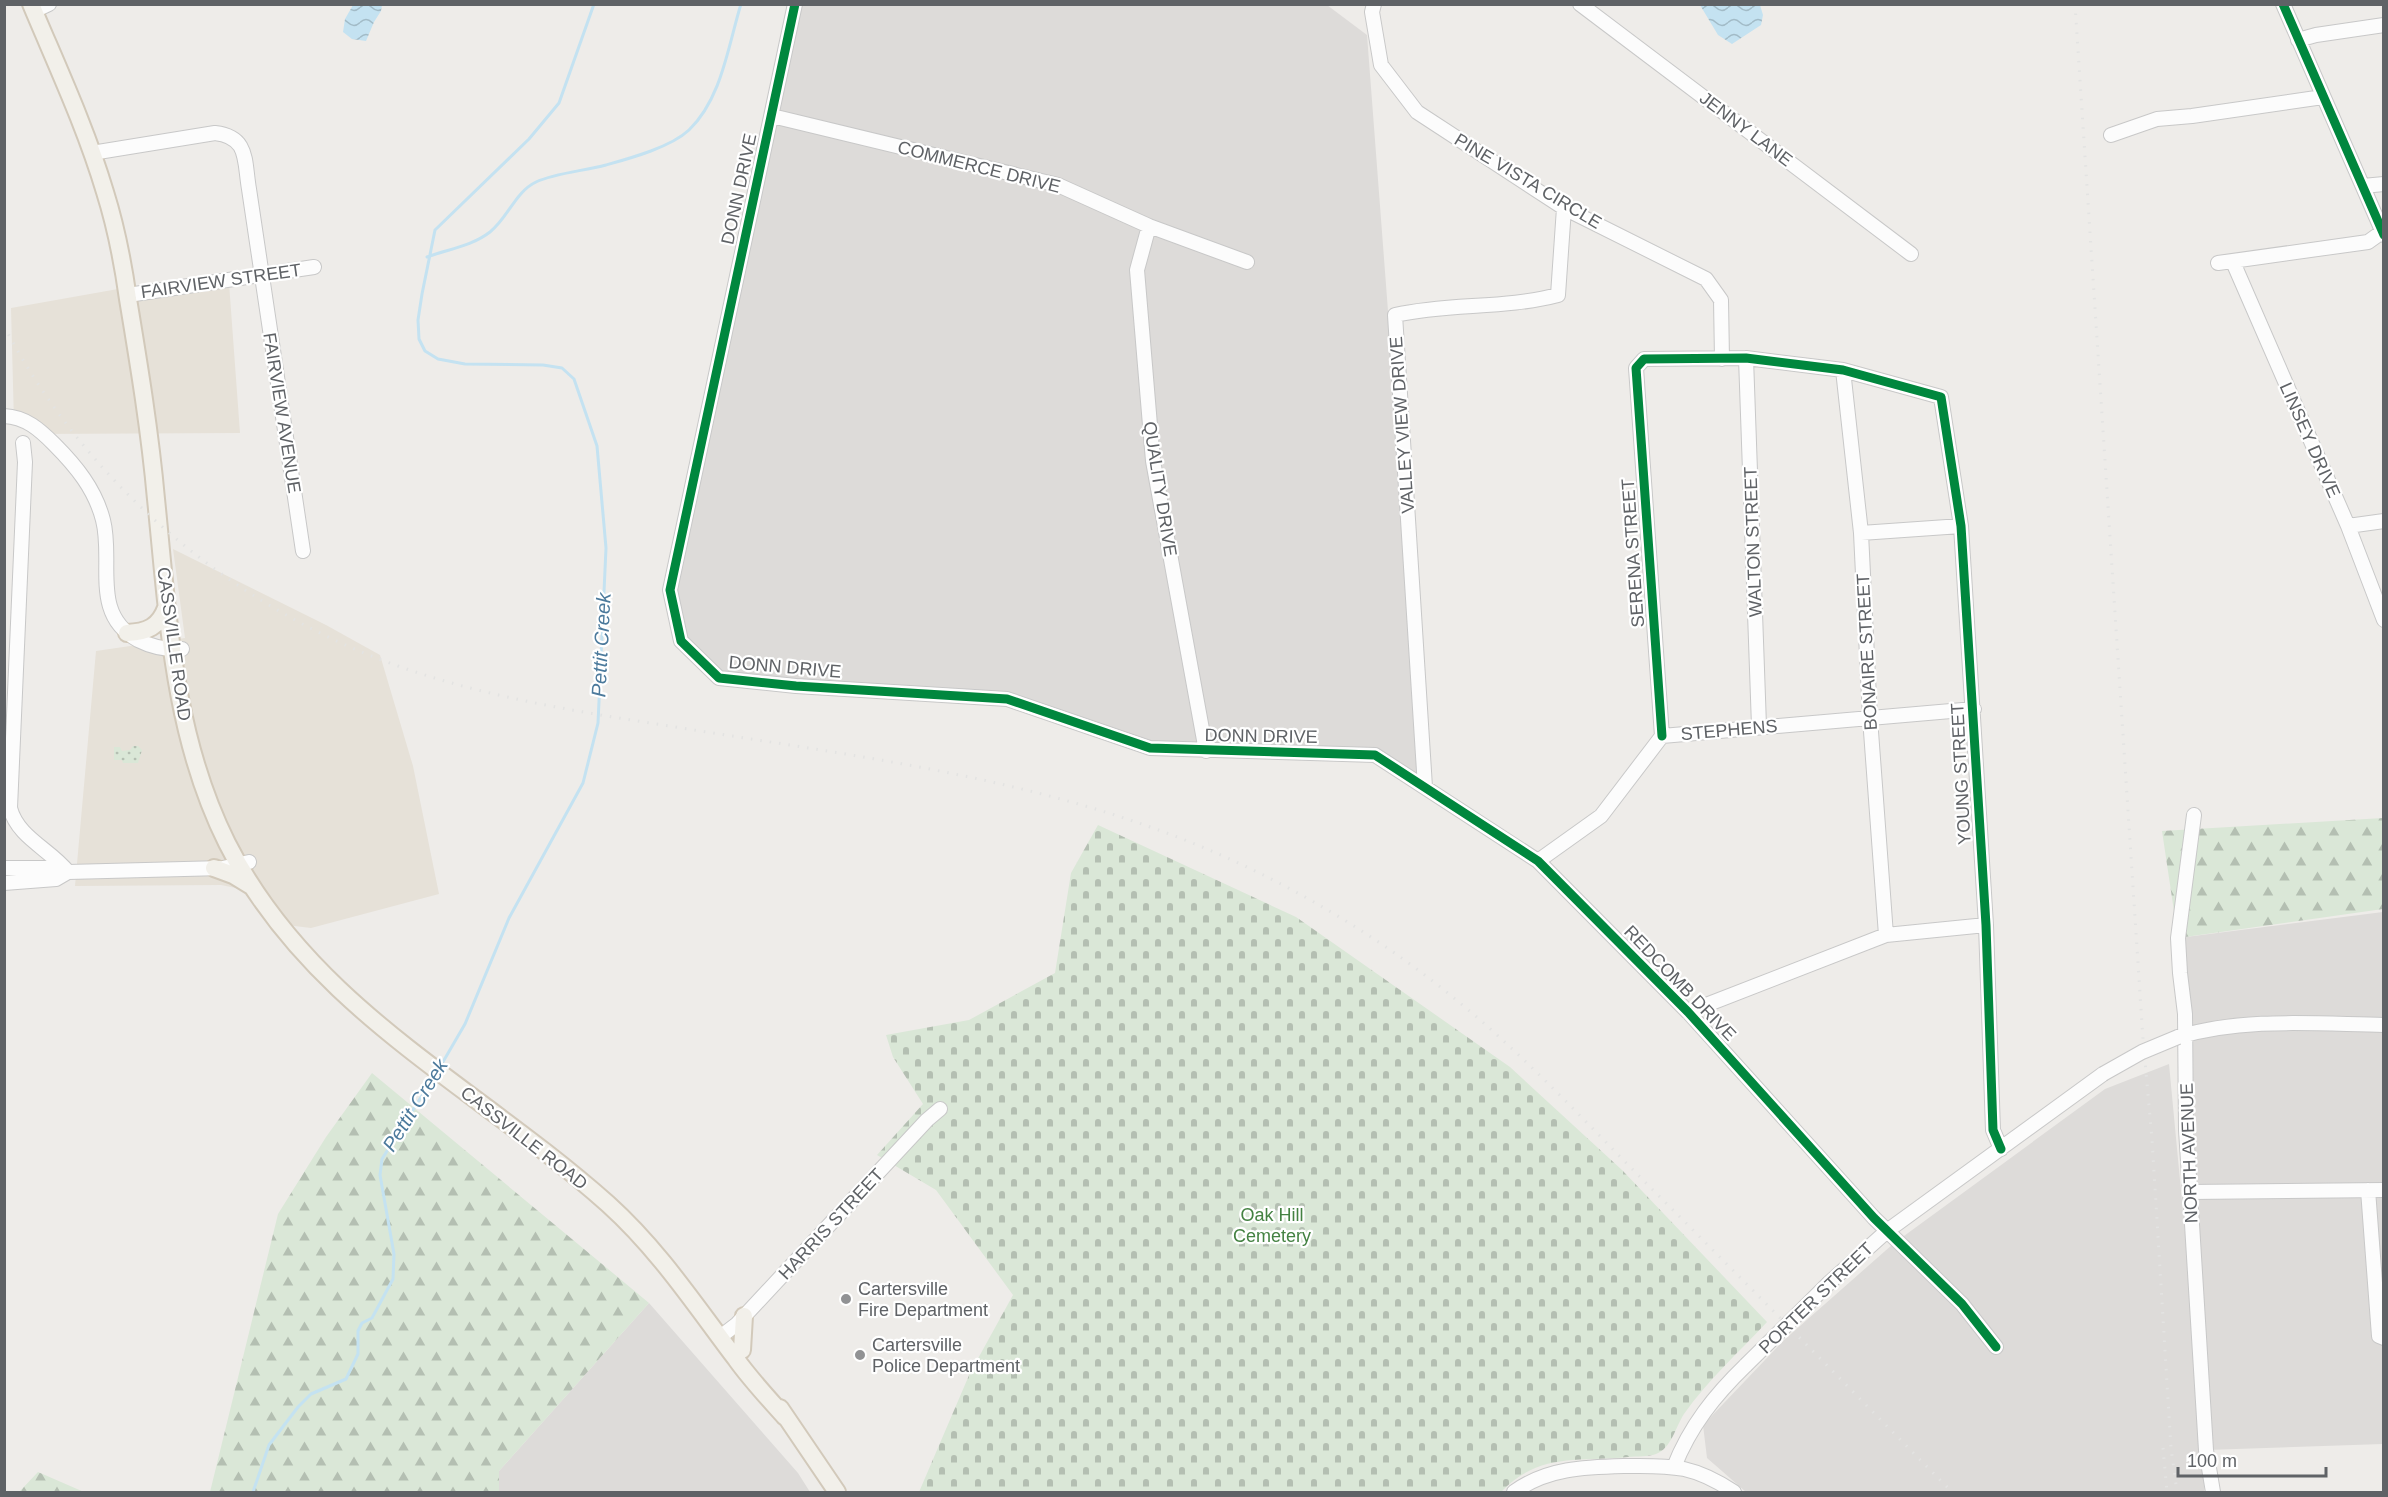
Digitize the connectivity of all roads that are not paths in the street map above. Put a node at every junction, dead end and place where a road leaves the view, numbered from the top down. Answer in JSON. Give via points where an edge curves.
{"nodes":[{"id":1,"x":795,"y":4,"type":"edge"},
{"id":2,"x":1374,"y":4,"type":"edge"},
{"id":3,"x":1580,"y":4,"type":"edge"},
{"id":4,"x":2283,"y":4,"type":"edge"},
{"id":5,"x":38,"y":7,"type":"edge"},
{"id":6,"x":2384,"y":25,"type":"edge"},
{"id":7,"x":2298,"y":40,"type":"junction"},
{"id":8,"x":2323,"y":97,"type":"junction"},
{"id":9,"x":772,"y":116,"type":"junction"},
{"id":10,"x":2111,"y":135,"type":"dead end"},
{"id":11,"x":92,"y":153,"type":"junction"},
{"id":12,"x":2384,"y":184,"type":"edge"},
{"id":13,"x":2363,"y":186,"type":"junction"},
{"id":14,"x":1564,"y":208,"type":"junction"},
{"id":15,"x":1149,"y":226,"type":"junction"},
{"id":16,"x":2383,"y":233,"type":"edge"},
{"id":17,"x":1911,"y":254,"type":"dead end"},
{"id":18,"x":1247,"y":262,"type":"dead end"},
{"id":19,"x":2233,"y":262,"type":"junction"},
{"id":20,"x":2218,"y":263,"type":"dead end"},
{"id":21,"x":314,"y":267,"type":"dead end"},
{"id":22,"x":260,"y":275,"type":"junction"},
{"id":23,"x":128,"y":295,"type":"junction"},
{"id":24,"x":1722,"y":358,"type":"junction"},
{"id":25,"x":1746,"y":358,"type":"junction"},
{"id":26,"x":1843,"y":370,"type":"junction"},
{"id":27,"x":4,"y":416,"type":"edge"},
{"id":28,"x":23,"y":443,"type":"dead end"},
{"id":29,"x":156,"y":494,"type":"junction"},
{"id":30,"x":2384,"y":521,"type":"edge"},
{"id":31,"x":1961,"y":526,"type":"junction"},
{"id":32,"x":2348,"y":526,"type":"junction"},
{"id":33,"x":1861,"y":533,"type":"junction"},
{"id":34,"x":303,"y":550,"type":"dead end"},
{"id":35,"x":166,"y":608,"type":"junction"},
{"id":36,"x":2384,"y":620,"type":"edge"},
{"id":37,"x":127,"y":633,"type":"junction"},
{"id":38,"x":177,"y":649,"type":"junction"},
{"id":39,"x":1974,"y":710,"type":"junction"},
{"id":40,"x":1870,"y":718,"type":"junction"},
{"id":41,"x":1759,"y":726,"type":"junction"},
{"id":42,"x":1662,"y":736,"type":"junction"},
{"id":43,"x":1206,"y":752,"type":"junction"},
{"id":44,"x":1425,"y":787,"type":"junction"},
{"id":45,"x":2194,"y":814,"type":"dead end"},
{"id":46,"x":225,"y":838,"type":"junction"},
{"id":47,"x":1538,"y":861,"type":"junction"},
{"id":48,"x":244,"y":863,"type":"junction"},
{"id":49,"x":4,"y":868,"type":"edge"},
{"id":50,"x":211,"y":868,"type":"junction"},
{"id":51,"x":68,"y":872,"type":"junction"},
{"id":52,"x":4,"y":883,"type":"edge"},
{"id":53,"x":252,"y":887,"type":"junction"},
{"id":54,"x":1986,"y":925,"type":"junction"},
{"id":55,"x":1886,"y":935,"type":"junction"},
{"id":56,"x":1688,"y":1012,"type":"junction"},
{"id":57,"x":375,"y":1016,"type":"junction"},
{"id":58,"x":2384,"y":1025,"type":"edge"},
{"id":59,"x":2182,"y":1036,"type":"junction"},
{"id":60,"x":940,"y":1109,"type":"dead end"},
{"id":61,"x":2001,"y":1149,"type":"junction"},
{"id":62,"x":2368,"y":1190,"type":"junction"},
{"id":63,"x":2384,"y":1190,"type":"edge"},
{"id":64,"x":2190,"y":1192,"type":"junction"},
{"id":65,"x":1887,"y":1231,"type":"junction"},
{"id":66,"x":744,"y":1316,"type":"junction"},
{"id":67,"x":724,"y":1334,"type":"junction"},
{"id":68,"x":2384,"y":1338,"type":"edge"},
{"id":69,"x":1996,"y":1347,"type":"dead end"},
{"id":70,"x":742,"y":1350,"type":"junction"},
{"id":71,"x":785,"y":1417,"type":"junction"},
{"id":72,"x":1674,"y":1467,"type":"junction"},
{"id":73,"x":837,"y":1492,"type":"edge"},
{"id":74,"x":1514,"y":1492,"type":"edge"},
{"id":75,"x":1734,"y":1492,"type":"edge"},
{"id":76,"x":2212,"y":1492,"type":"edge"}],
"edges":[{"from":1,"to":9,"type":"street","name":"DONN DRIVE"},
{"from":2,"to":14,"type":"street","name":"PINE VISTA CIRCLE","via":[[1381,65],[1417,112]]},
{"from":3,"to":17,"type":"street","name":"JENNY LANE"},
{"from":4,"to":7,"type":"street"},
{"from":5,"to":11,"type":"main road","name":"CASSVILLE ROAD"},
{"from":6,"to":7,"type":"street"},
{"from":7,"to":8,"type":"street"},
{"from":8,"to":10,"type":"street","via":[[2157,119]]},
{"from":8,"to":13,"type":"street"},
{"from":9,"to":15,"type":"street","name":"COMMERCE DRIVE","via":[[1058,185]]},
{"from":9,"to":43,"type":"street","name":"DONN DRIVE","via":[[670,590],[681,641],[719,678],[1007,699],[1150,748]]},
{"from":11,"to":22,"type":"street","name":"FAIRVIEW AVENUE","via":[[215,133],[238,140]]},
{"from":11,"to":23,"type":"main road","name":"CASSVILLE ROAD","via":[[110,211]]},
{"from":12,"to":13,"type":"street"},
{"from":13,"to":16,"type":"street"},
{"from":14,"to":24,"type":"street","name":"PINE VISTA CIRCLE","via":[[1706,279],[1721,300]]},
{"from":14,"to":44,"type":"street","name":"VALLEY VIEW DRIVE","via":[[1558,295],[1530,303],[1425,308],[1395,315]]},
{"from":15,"to":18,"type":"street","name":"COMMERCE DRIVE"},
{"from":15,"to":43,"type":"street","name":"QUALITY DRIVE","via":[[1137,270],[1153,461]]},
{"from":16,"to":19,"type":"street","via":[[2367,242]]},
{"from":19,"to":20,"type":"street"},
{"from":19,"to":32,"type":"street","name":"LINSEY DRIVE"},
{"from":21,"to":22,"type":"street","name":"FAIRVIEW STREET"},
{"from":22,"to":23,"type":"street","name":"FAIRVIEW STREET"},
{"from":22,"to":34,"type":"street","name":"FAIRVIEW AVENUE"},
{"from":23,"to":29,"type":"main road","name":"CASSVILLE ROAD"},
{"from":24,"to":25,"type":"street"},
{"from":24,"to":42,"type":"street","name":"SERENA STREET","via":[[1644,359],[1636,368]]},
{"from":25,"to":26,"type":"street"},
{"from":25,"to":41,"type":"street","name":"WALTON STREET"},
{"from":26,"to":31,"type":"street","name":"YOUNG STREET","via":[[1941,397]]},
{"from":26,"to":33,"type":"street","name":"BONAIRE STREET"},
{"from":27,"to":37,"type":"street","via":[[24,420],[41,432],[77,469],[94,494],[106,532],[108,600],[115,619]]},
{"from":28,"to":51,"type":"street","via":[[10,808],[23,832]]},
{"from":29,"to":35,"type":"main road","name":"CASSVILLE ROAD"},
{"from":29,"to":38,"type":"main road","name":"CASSVILLE ROAD","via":[[164,518]]},
{"from":30,"to":32,"type":"street"},
{"from":31,"to":33,"type":"street"},
{"from":31,"to":39,"type":"street","name":"YOUNG STREET"},
{"from":32,"to":36,"type":"street","name":"LINSEY DRIVE"},
{"from":33,"to":40,"type":"street","name":"BONAIRE STREET"},
{"from":35,"to":37,"type":"main road","via":[[155,626]]},
{"from":35,"to":38,"type":"main road","name":"CASSVILLE ROAD"},
{"from":37,"to":38,"type":"street","via":[[149,645]]},
{"from":38,"to":46,"type":"main road","name":"CASSVILLE ROAD","via":[[186,729]]},
{"from":38,"to":48,"type":"main road","name":"CASSVILLE ROAD","via":[[209,770]]},
{"from":39,"to":40,"type":"street","name":"STEPHENS"},
{"from":39,"to":54,"type":"street","name":"YOUNG STREET"},
{"from":40,"to":41,"type":"street","name":"STEPHENS"},
{"from":40,"to":55,"type":"street","name":"BONAIRE STREET"},
{"from":41,"to":42,"type":"street","name":"STEPHENS"},
{"from":42,"to":47,"type":"street","name":"STEPHENS","via":[[1600,816]]},
{"from":43,"to":44,"type":"street","name":"DONN DRIVE","via":[[1375,755]]},
{"from":44,"to":47,"type":"street","name":"REDCOMB DRIVE"},
{"from":45,"to":59,"type":"street","name":"NORTH AVENUE","via":[[2178,938]]},
{"from":46,"to":48,"type":"main road","name":"CASSVILLE ROAD"},
{"from":46,"to":50,"type":"main road"},
{"from":47,"to":56,"type":"street","name":"REDCOMB DRIVE"},
{"from":48,"to":50,"type":"street"},
{"from":48,"to":53,"type":"main road","name":"CASSVILLE ROAD"},
{"from":48,"to":57,"type":"main road","name":"CASSVILLE ROAD","via":[[310,946]]},
{"from":49,"to":51,"type":"street"},
{"from":50,"to":51,"type":"street"},
{"from":50,"to":53,"type":"main road"},
{"from":51,"to":52,"type":"street","via":[[56,879]]},
{"from":53,"to":57,"type":"main road","name":"CASSVILLE ROAD","via":[[305,957],[336,989]]},
{"from":54,"to":55,"type":"street"},
{"from":54,"to":61,"type":"street","name":"YOUNG STREET","via":[[1993,1130]]},
{"from":55,"to":56,"type":"street"},
{"from":56,"to":65,"type":"street","name":"REDCOMB DRIVE"},
{"from":57,"to":67,"type":"main road","name":"CASSVILLE ROAD","via":[[592,1178],[634,1214],[662,1242]]},
{"from":58,"to":59,"type":"street","name":"PORTER STREET","via":[[2251,1025]]},
{"from":59,"to":61,"type":"street","name":"PORTER STREET","bridge":true,"via":[[2103,1074]]},
{"from":59,"to":64,"type":"street","name":"NORTH AVENUE"},
{"from":60,"to":66,"type":"street","name":"HARRIS STREET"},
{"from":61,"to":65,"type":"street","name":"PORTER STREET"},
{"from":62,"to":63,"type":"street"},
{"from":62,"to":64,"type":"street"},
{"from":62,"to":68,"type":"street","via":[[2379,1336]]},
{"from":64,"to":76,"type":"street","name":"NORTH AVENUE"},
{"from":65,"to":69,"type":"street","name":"REDCOMB DRIVE","via":[[1962,1304]]},
{"from":65,"to":72,"type":"street","name":"PORTER STREET","bridge":true,"via":[[1829,1283],[1706,1408]]},
{"from":66,"to":67,"type":"street","name":"HARRIS STREET"},
{"from":66,"to":70,"type":"main road"},
{"from":67,"to":70,"type":"main road","name":"CASSVILLE ROAD"},
{"from":67,"to":71,"type":"main road","name":"CASSVILLE ROAD","via":[[747,1374]]},
{"from":70,"to":71,"type":"main road","name":"CASSVILLE ROAD"},
{"from":71,"to":73,"type":"main road","name":"CASSVILLE ROAD"},
{"from":72,"to":74,"type":"street","via":[[1570,1469],[1536,1479]]},
{"from":72,"to":75,"type":"street","via":[[1711,1479]]}]}
